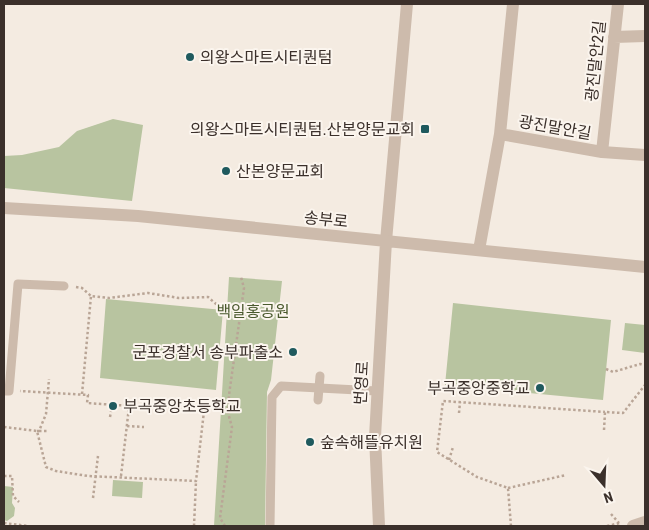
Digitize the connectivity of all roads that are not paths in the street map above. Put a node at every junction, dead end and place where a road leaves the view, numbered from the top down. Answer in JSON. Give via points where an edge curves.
{"nodes":[{"id":1,"x":407,"y":4,"type":"edge"},
{"id":2,"x":513,"y":4,"type":"edge"},
{"id":3,"x":618,"y":4,"type":"edge"},
{"id":4,"x":645,"y":36,"type":"edge"},
{"id":5,"x":614,"y":37,"type":"junction"},
{"id":6,"x":500,"y":134,"type":"junction"},
{"id":7,"x":602,"y":152,"type":"junction"},
{"id":8,"x":645,"y":155,"type":"edge"},
{"id":9,"x":4,"y":208,"type":"edge"},
{"id":10,"x":386,"y":241,"type":"junction"},
{"id":11,"x":479,"y":250,"type":"junction"},
{"id":12,"x":645,"y":267,"type":"edge"},
{"id":13,"x":64,"y":286,"type":"road end"},
{"id":14,"x":320,"y":376,"type":"dead end"},
{"id":15,"x":319,"y":388,"type":"junction"},
{"id":16,"x":6,"y":391,"type":"edge"},
{"id":17,"x":377,"y":391,"type":"junction"},
{"id":18,"x":318,"y":400,"type":"dead end"},
{"id":19,"x":645,"y":522,"type":"edge"},
{"id":20,"x":270,"y":526,"type":"edge"},
{"id":21,"x":379,"y":526,"type":"edge"},
{"id":22,"x":633,"y":526,"type":"edge"}],
"edges":[{"from":1,"to":10,"type":"street","name":"번영로"},
{"from":2,"to":6,"type":"street","name":"광진말안길"},
{"from":3,"to":5,"type":"street","name":"광진말안2길"},
{"from":4,"to":5,"type":"street"},
{"from":5,"to":7,"type":"street","name":"광진말안2길"},
{"from":6,"to":7,"type":"street","name":"광진말안길"},
{"from":6,"to":11,"type":"street"},
{"from":7,"to":8,"type":"street","name":"광진말안길"},
{"from":9,"to":10,"type":"street","name":"송부로","via":[[138,216]]},
{"from":10,"to":11,"type":"street","name":"송부로"},
{"from":10,"to":17,"type":"street","name":"번영로"},
{"from":11,"to":12,"type":"street","name":"송부로"},
{"from":13,"to":16,"type":"lane","via":[[18,284]]},
{"from":14,"to":15,"type":"lane"},
{"from":15,"to":17,"type":"lane"},
{"from":15,"to":18,"type":"lane"},
{"from":15,"to":20,"type":"lane","via":[[281,386],[272,397]]},
{"from":17,"to":21,"type":"street","name":"번영로","via":[[374,437]]},
{"from":19,"to":22,"type":"street"}]}
